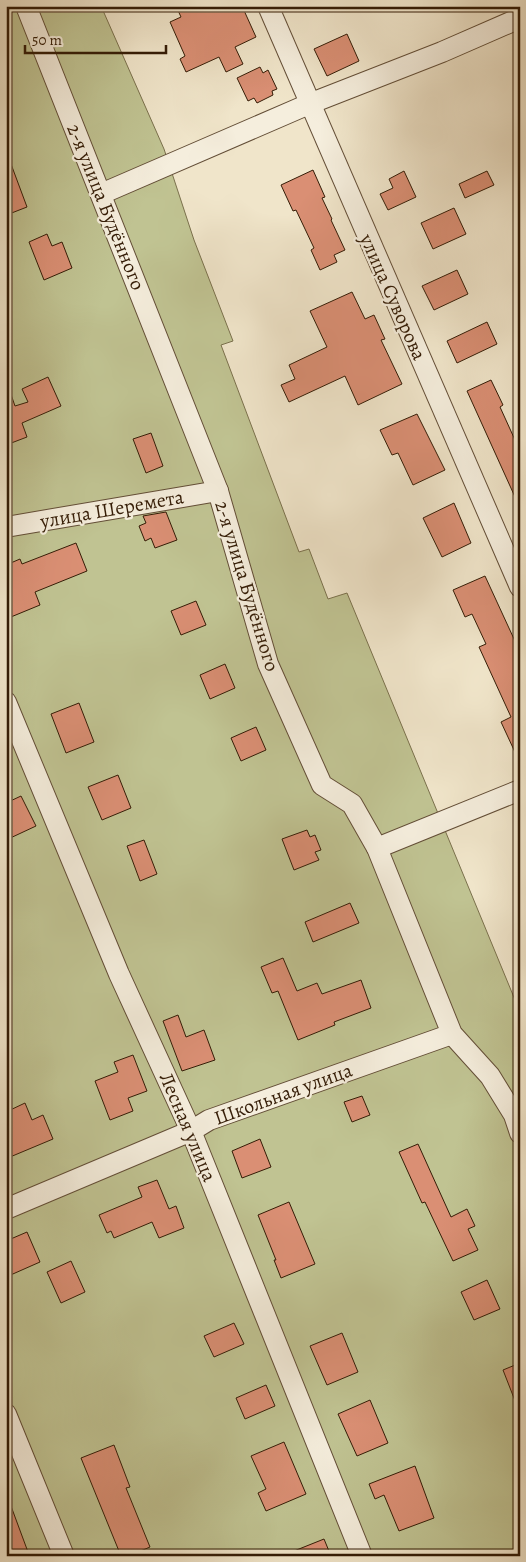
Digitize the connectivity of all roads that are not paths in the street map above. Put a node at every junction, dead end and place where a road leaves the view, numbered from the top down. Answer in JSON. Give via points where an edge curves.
{"nodes":[{"id":1,"x":26,"y":6,"type":"edge"},
{"id":2,"x":268,"y":6,"type":"edge"},
{"id":3,"x":520,"y":18,"type":"edge"},
{"id":4,"x":309,"y":104,"type":"junction"},
{"id":5,"x":101,"y":194,"type":"junction"},
{"id":6,"x":218,"y":491,"type":"junction"},
{"id":7,"x":6,"y":527,"type":"edge"},
{"id":8,"x":520,"y":587,"type":"edge"},
{"id":9,"x":6,"y":702,"type":"edge"},
{"id":10,"x":520,"y":790,"type":"edge"},
{"id":11,"x":377,"y":848,"type":"junction"},
{"id":12,"x":452,"y":1034,"type":"junction"},
{"id":13,"x":191,"y":1130,"type":"junction"},
{"id":14,"x":520,"y":1132,"type":"edge"},
{"id":15,"x":6,"y":1209,"type":"edge"},
{"id":16,"x":6,"y":1414,"type":"edge"},
{"id":17,"x":64,"y":1556,"type":"edge"},
{"id":18,"x":362,"y":1556,"type":"edge"}],
"edges":[{"from":1,"to":5,"type":"street","name":"2-я улица Будённого"},
{"from":2,"to":4,"type":"street","name":"улица Суворова"},
{"from":3,"to":4,"type":"street"},
{"from":4,"to":5,"type":"street"},
{"from":4,"to":8,"type":"street","name":"улица Суворова"},
{"from":5,"to":6,"type":"street","name":"2-я улица Будённого"},
{"from":6,"to":7,"type":"street","name":"улица Шеремета"},
{"from":6,"to":11,"type":"street","name":"2-я улица Будённого","via":[[268,664],[310,759],[322,785],[352,804]]},
{"from":9,"to":13,"type":"street","name":"Лесная улица","via":[[119,974]]},
{"from":10,"to":11,"type":"street"},
{"from":11,"to":12,"type":"street","name":"2-я улица Будённого"},
{"from":12,"to":13,"type":"street","name":"Школьная улица","via":[[209,1120]]},
{"from":12,"to":14,"type":"street","name":"2-я улица Будённого","via":[[490,1076],[514,1115]]},
{"from":13,"to":15,"type":"street","name":"Школьная улица"},
{"from":13,"to":18,"type":"street","name":"Лесная улица"},
{"from":16,"to":17,"type":"street"}]}
